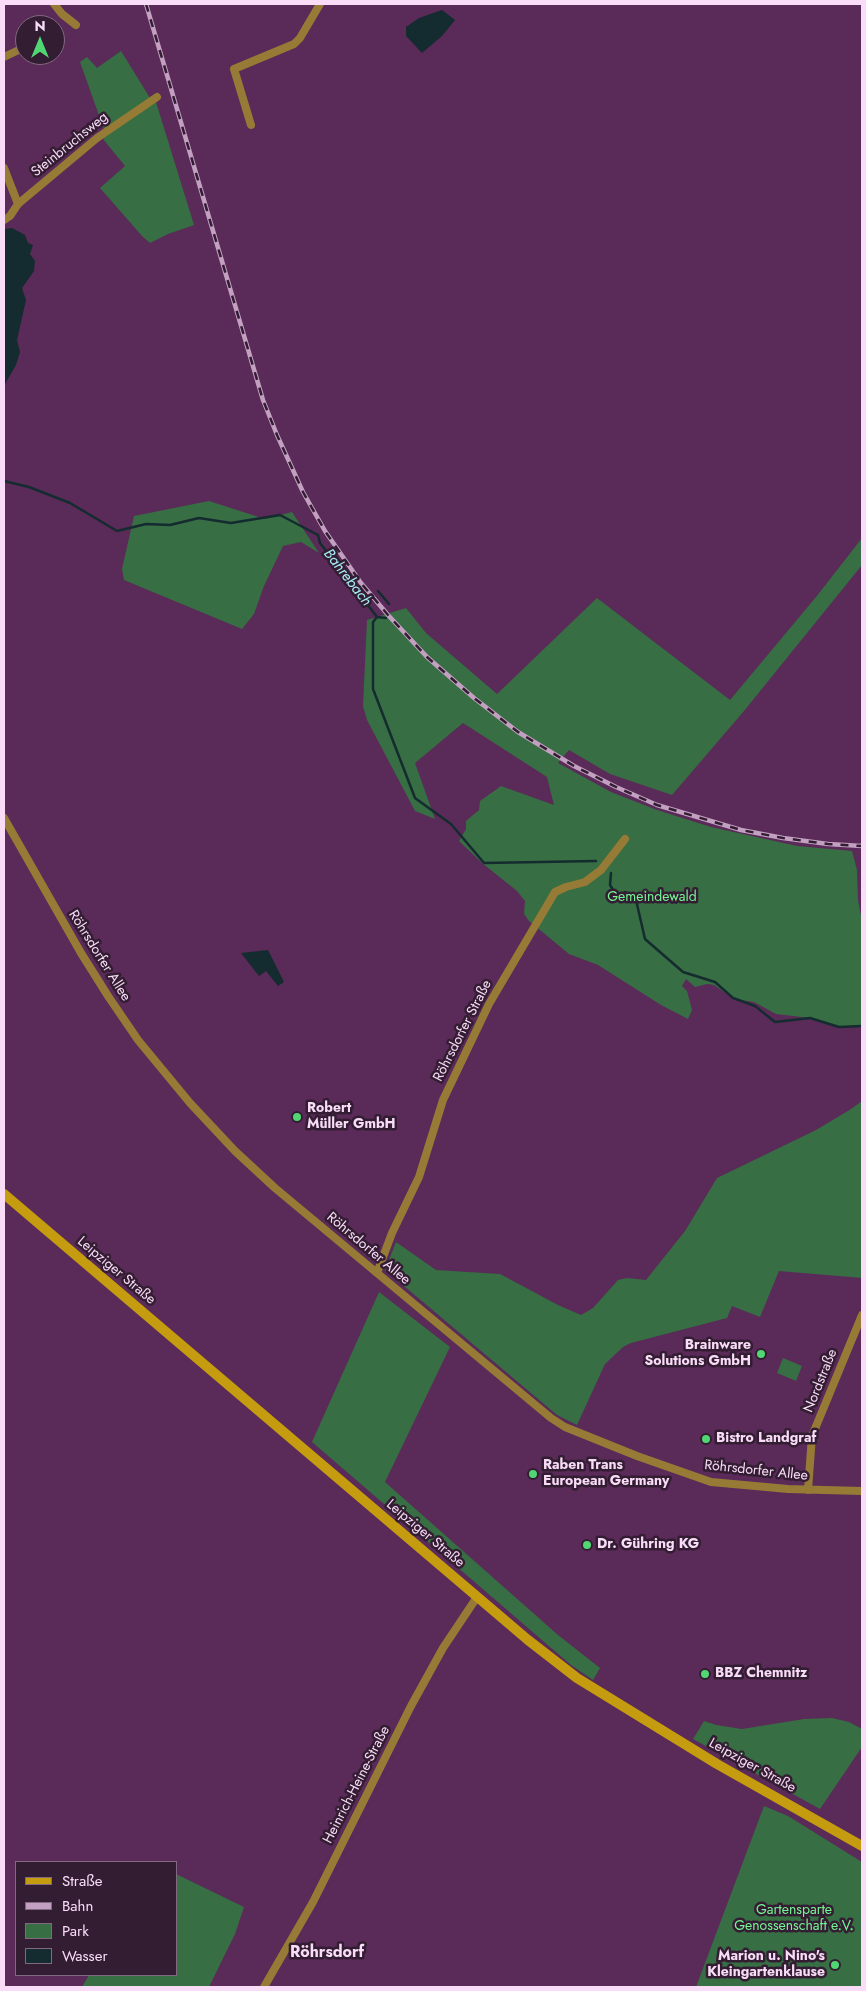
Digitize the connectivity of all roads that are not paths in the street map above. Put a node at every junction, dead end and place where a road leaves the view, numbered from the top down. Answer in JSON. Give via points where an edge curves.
{"nodes":[{"id":1,"x":54,"y":4,"type":"edge"},
{"id":2,"x":320,"y":4,"type":"edge"},
{"id":3,"x":76,"y":25,"type":"dead end"},
{"id":4,"x":157,"y":96,"type":"dead end"},
{"id":5,"x":252,"y":126,"type":"dead end"},
{"id":6,"x":4,"y":168,"type":"edge"},
{"id":7,"x":18,"y":204,"type":"junction"},
{"id":8,"x":4,"y":220,"type":"edge"},
{"id":9,"x":4,"y":818,"type":"edge"},
{"id":10,"x":625,"y":839,"type":"dead end"},
{"id":11,"x":4,"y":1194,"type":"edge"},
{"id":12,"x":377,"y":1273,"type":"junction"},
{"id":13,"x":862,"y":1314,"type":"edge"},
{"id":14,"x":808,"y":1490,"type":"junction"},
{"id":15,"x":862,"y":1491,"type":"edge"},
{"id":16,"x":478,"y":1597,"type":"junction"},
{"id":17,"x":862,"y":1846,"type":"edge"},
{"id":18,"x":264,"y":1987,"type":"edge"}],
"edges":[{"from":1,"to":3,"type":"street"},
{"from":2,"to":5,"type":"street","via":[[294,44],[234,69]]},
{"from":4,"to":7,"type":"street","name":"Steinbruchsweg","via":[[97,138]]},
{"from":6,"to":7,"type":"street"},
{"from":7,"to":8,"type":"street","name":"Steinbruchsweg"},
{"from":9,"to":12,"type":"street","name":"Röhrsdorfer Allee","via":[[81,953],[138,1040],[220,1136]]},
{"from":10,"to":12,"type":"street","name":"Röhrsdorfer Straße","via":[[601,870],[585,882],[555,892],[489,1004],[443,1100],[419,1177]]},
{"from":11,"to":16,"type":"main road","name":"Leipziger Straße"},
{"from":12,"to":14,"type":"street","name":"Röhrsdorfer Allee","via":[[565,1427],[697,1478],[729,1484]]},
{"from":13,"to":14,"type":"street","name":"Nordstraße","via":[[812,1436]]},
{"from":14,"to":15,"type":"street","name":"Röhrsdorfer Allee"},
{"from":16,"to":17,"type":"main road","name":"Leipziger Straße","via":[[577,1678],[717,1764]]},
{"from":16,"to":18,"type":"street","name":"Heinrich-Heine-Straße","via":[[411,1706],[313,1902]]}]}
